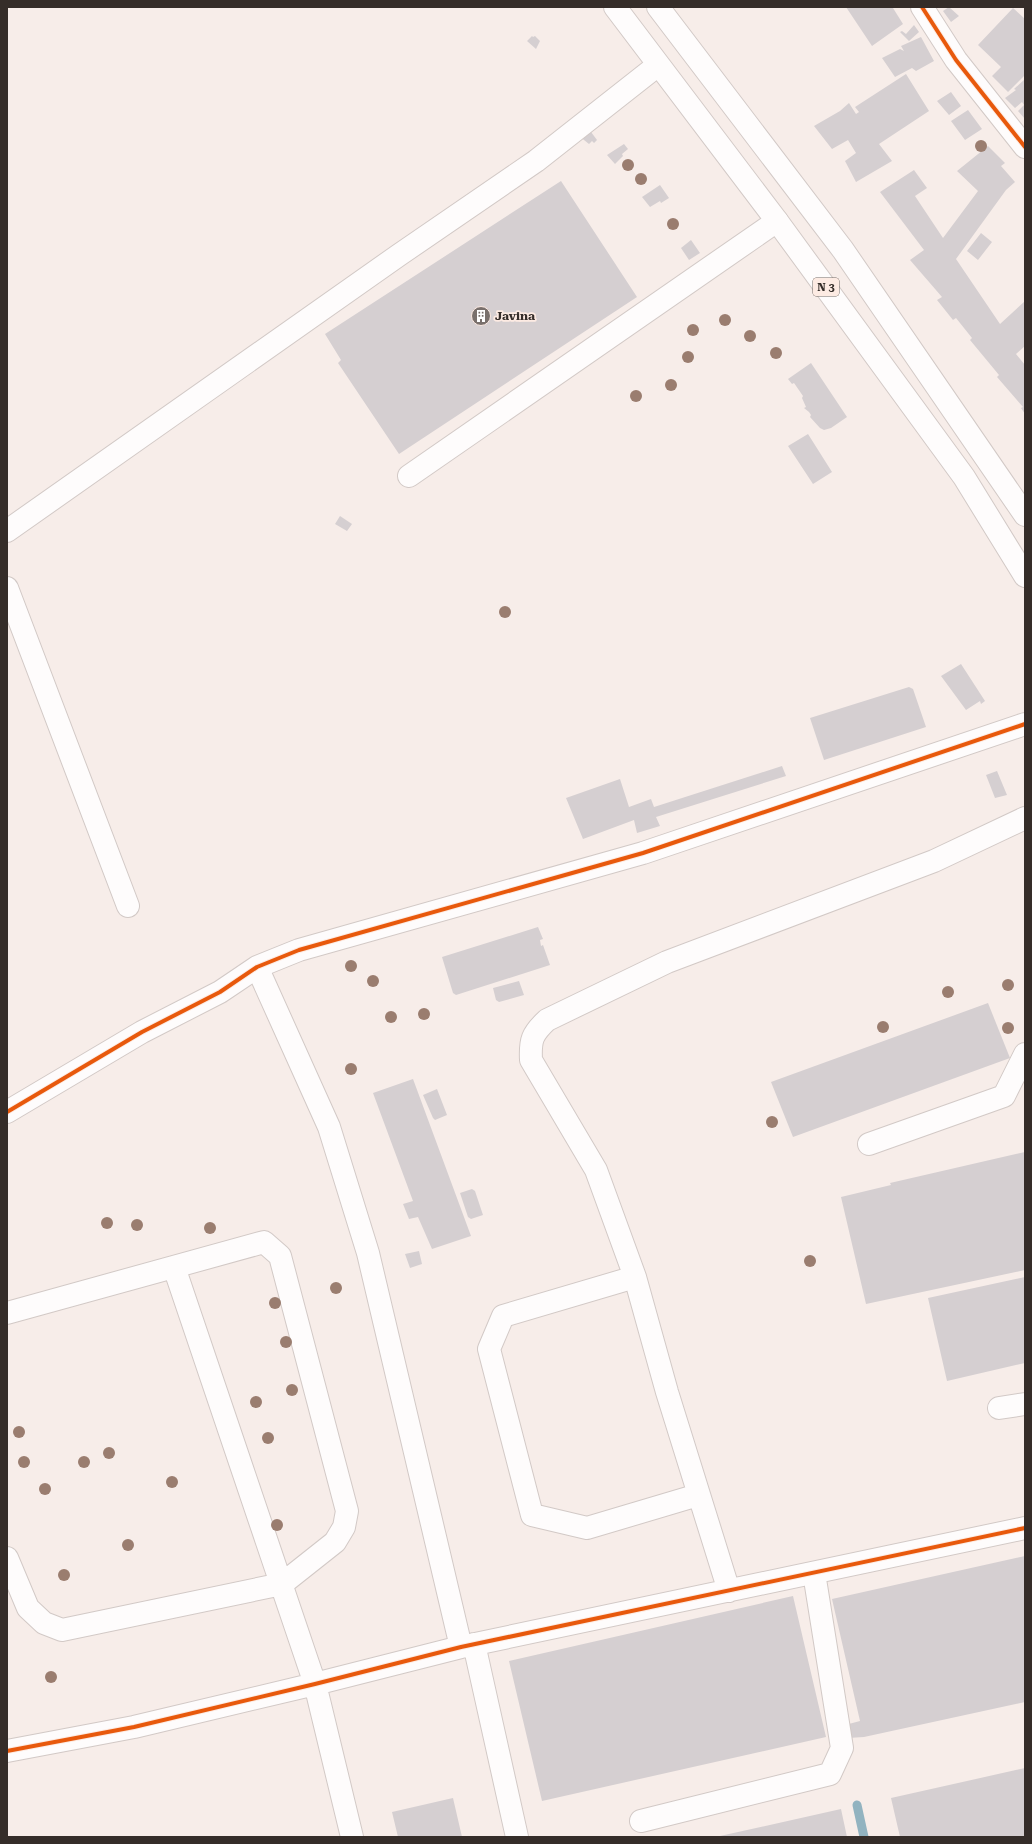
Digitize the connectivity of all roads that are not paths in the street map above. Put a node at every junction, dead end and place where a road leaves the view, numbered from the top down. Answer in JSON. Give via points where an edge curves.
{"nodes":[{"id":1,"x":615,"y":7,"type":"edge"},
{"id":2,"x":658,"y":7,"type":"edge"},
{"id":3,"x":922,"y":7,"type":"edge"},
{"id":4,"x":658,"y":65,"type":"junction"},
{"id":5,"x":1025,"y":147,"type":"edge"},
{"id":6,"x":777,"y":221,"type":"junction"},
{"id":7,"x":989,"y":462,"type":"junction"},
{"id":8,"x":409,"y":476,"type":"dead end"},
{"id":9,"x":964,"y":477,"type":"junction"},
{"id":10,"x":1025,"y":515,"type":"edge"},
{"id":11,"x":7,"y":532,"type":"edge"},
{"id":12,"x":1025,"y":576,"type":"edge"},
{"id":13,"x":7,"y":588,"type":"edge"},
{"id":14,"x":1025,"y":724,"type":"edge"},
{"id":15,"x":1025,"y":818,"type":"edge"},
{"id":16,"x":128,"y":906,"type":"dead end"},
{"id":17,"x":257,"y":967,"type":"junction"},
{"id":18,"x":1025,"y":1054,"type":"edge"},
{"id":19,"x":7,"y":1112,"type":"edge"},
{"id":20,"x":868,"y":1144,"type":"dead end"},
{"id":21,"x":174,"y":1267,"type":"junction"},
{"id":22,"x":635,"y":1276,"type":"junction"},
{"id":23,"x":7,"y":1313,"type":"edge"},
{"id":24,"x":1025,"y":1404,"type":"edge"},
{"id":25,"x":998,"y":1408,"type":"dead end"},
{"id":26,"x":698,"y":1495,"type":"junction"},
{"id":27,"x":1025,"y":1528,"type":"edge"},
{"id":28,"x":7,"y":1558,"type":"edge"},
{"id":29,"x":814,"y":1573,"type":"junction"},
{"id":30,"x":282,"y":1584,"type":"junction"},
{"id":31,"x":729,"y":1591,"type":"junction"},
{"id":32,"x":468,"y":1646,"type":"junction"},
{"id":33,"x":315,"y":1684,"type":"junction"},
{"id":34,"x":7,"y":1751,"type":"edge"},
{"id":35,"x":642,"y":1821,"type":"dead end"},
{"id":36,"x":352,"y":1837,"type":"edge"},
{"id":37,"x":517,"y":1837,"type":"edge"}],
"edges":[{"from":1,"to":4,"type":"main road","number":"N 3"},
{"from":2,"to":7,"type":"main road","via":[[843,250]]},
{"from":3,"to":5,"type":"main road","via":[[956,60]]},
{"from":4,"to":6,"type":"main road","number":"N 3"},
{"from":4,"to":11,"type":"main road","via":[[536,161]]},
{"from":6,"to":8,"type":"main road"},
{"from":6,"to":9,"type":"main road","number":"N 3"},
{"from":7,"to":9,"type":"main road"},
{"from":7,"to":10,"type":"main road"},
{"from":9,"to":12,"type":"main road","number":"N 3"},
{"from":13,"to":16,"type":"main road"},
{"from":14,"to":17,"type":"main road","via":[[643,853],[299,950]]},
{"from":15,"to":22,"type":"main road","via":[[934,861],[667,962],[546,1020],[536,1030],[530,1043],[531,1060],[596,1170]]},
{"from":17,"to":19,"type":"main road","via":[[220,992],[142,1032]]},
{"from":17,"to":32,"type":"main road","via":[[328,1127],[368,1253]]},
{"from":18,"to":20,"type":"main road","via":[[1004,1096]]},
{"from":21,"to":23,"type":"main road"},
{"from":21,"to":30,"type":"main road"},
{"from":21,"to":30,"type":"main road","via":[[264,1242],[280,1256],[347,1511],[344,1527],[335,1542]]},
{"from":22,"to":26,"type":"main road"},
{"from":22,"to":26,"type":"main road","via":[[503,1316],[489,1349],[532,1515],[587,1528]]},
{"from":24,"to":25,"type":"main road"},
{"from":26,"to":31,"type":"main road"},
{"from":27,"to":29,"type":"main road"},
{"from":28,"to":30,"type":"main road","via":[[28,1608],[44,1623],[62,1630]]},
{"from":29,"to":31,"type":"main road"},
{"from":29,"to":35,"type":"main road","via":[[842,1748],[830,1774]]},
{"from":30,"to":33,"type":"main road"},
{"from":31,"to":32,"type":"main road"},
{"from":32,"to":33,"type":"main road"},
{"from":32,"to":37,"type":"main road"},
{"from":33,"to":34,"type":"main road","via":[[134,1727]]},
{"from":33,"to":36,"type":"main road"}]}
